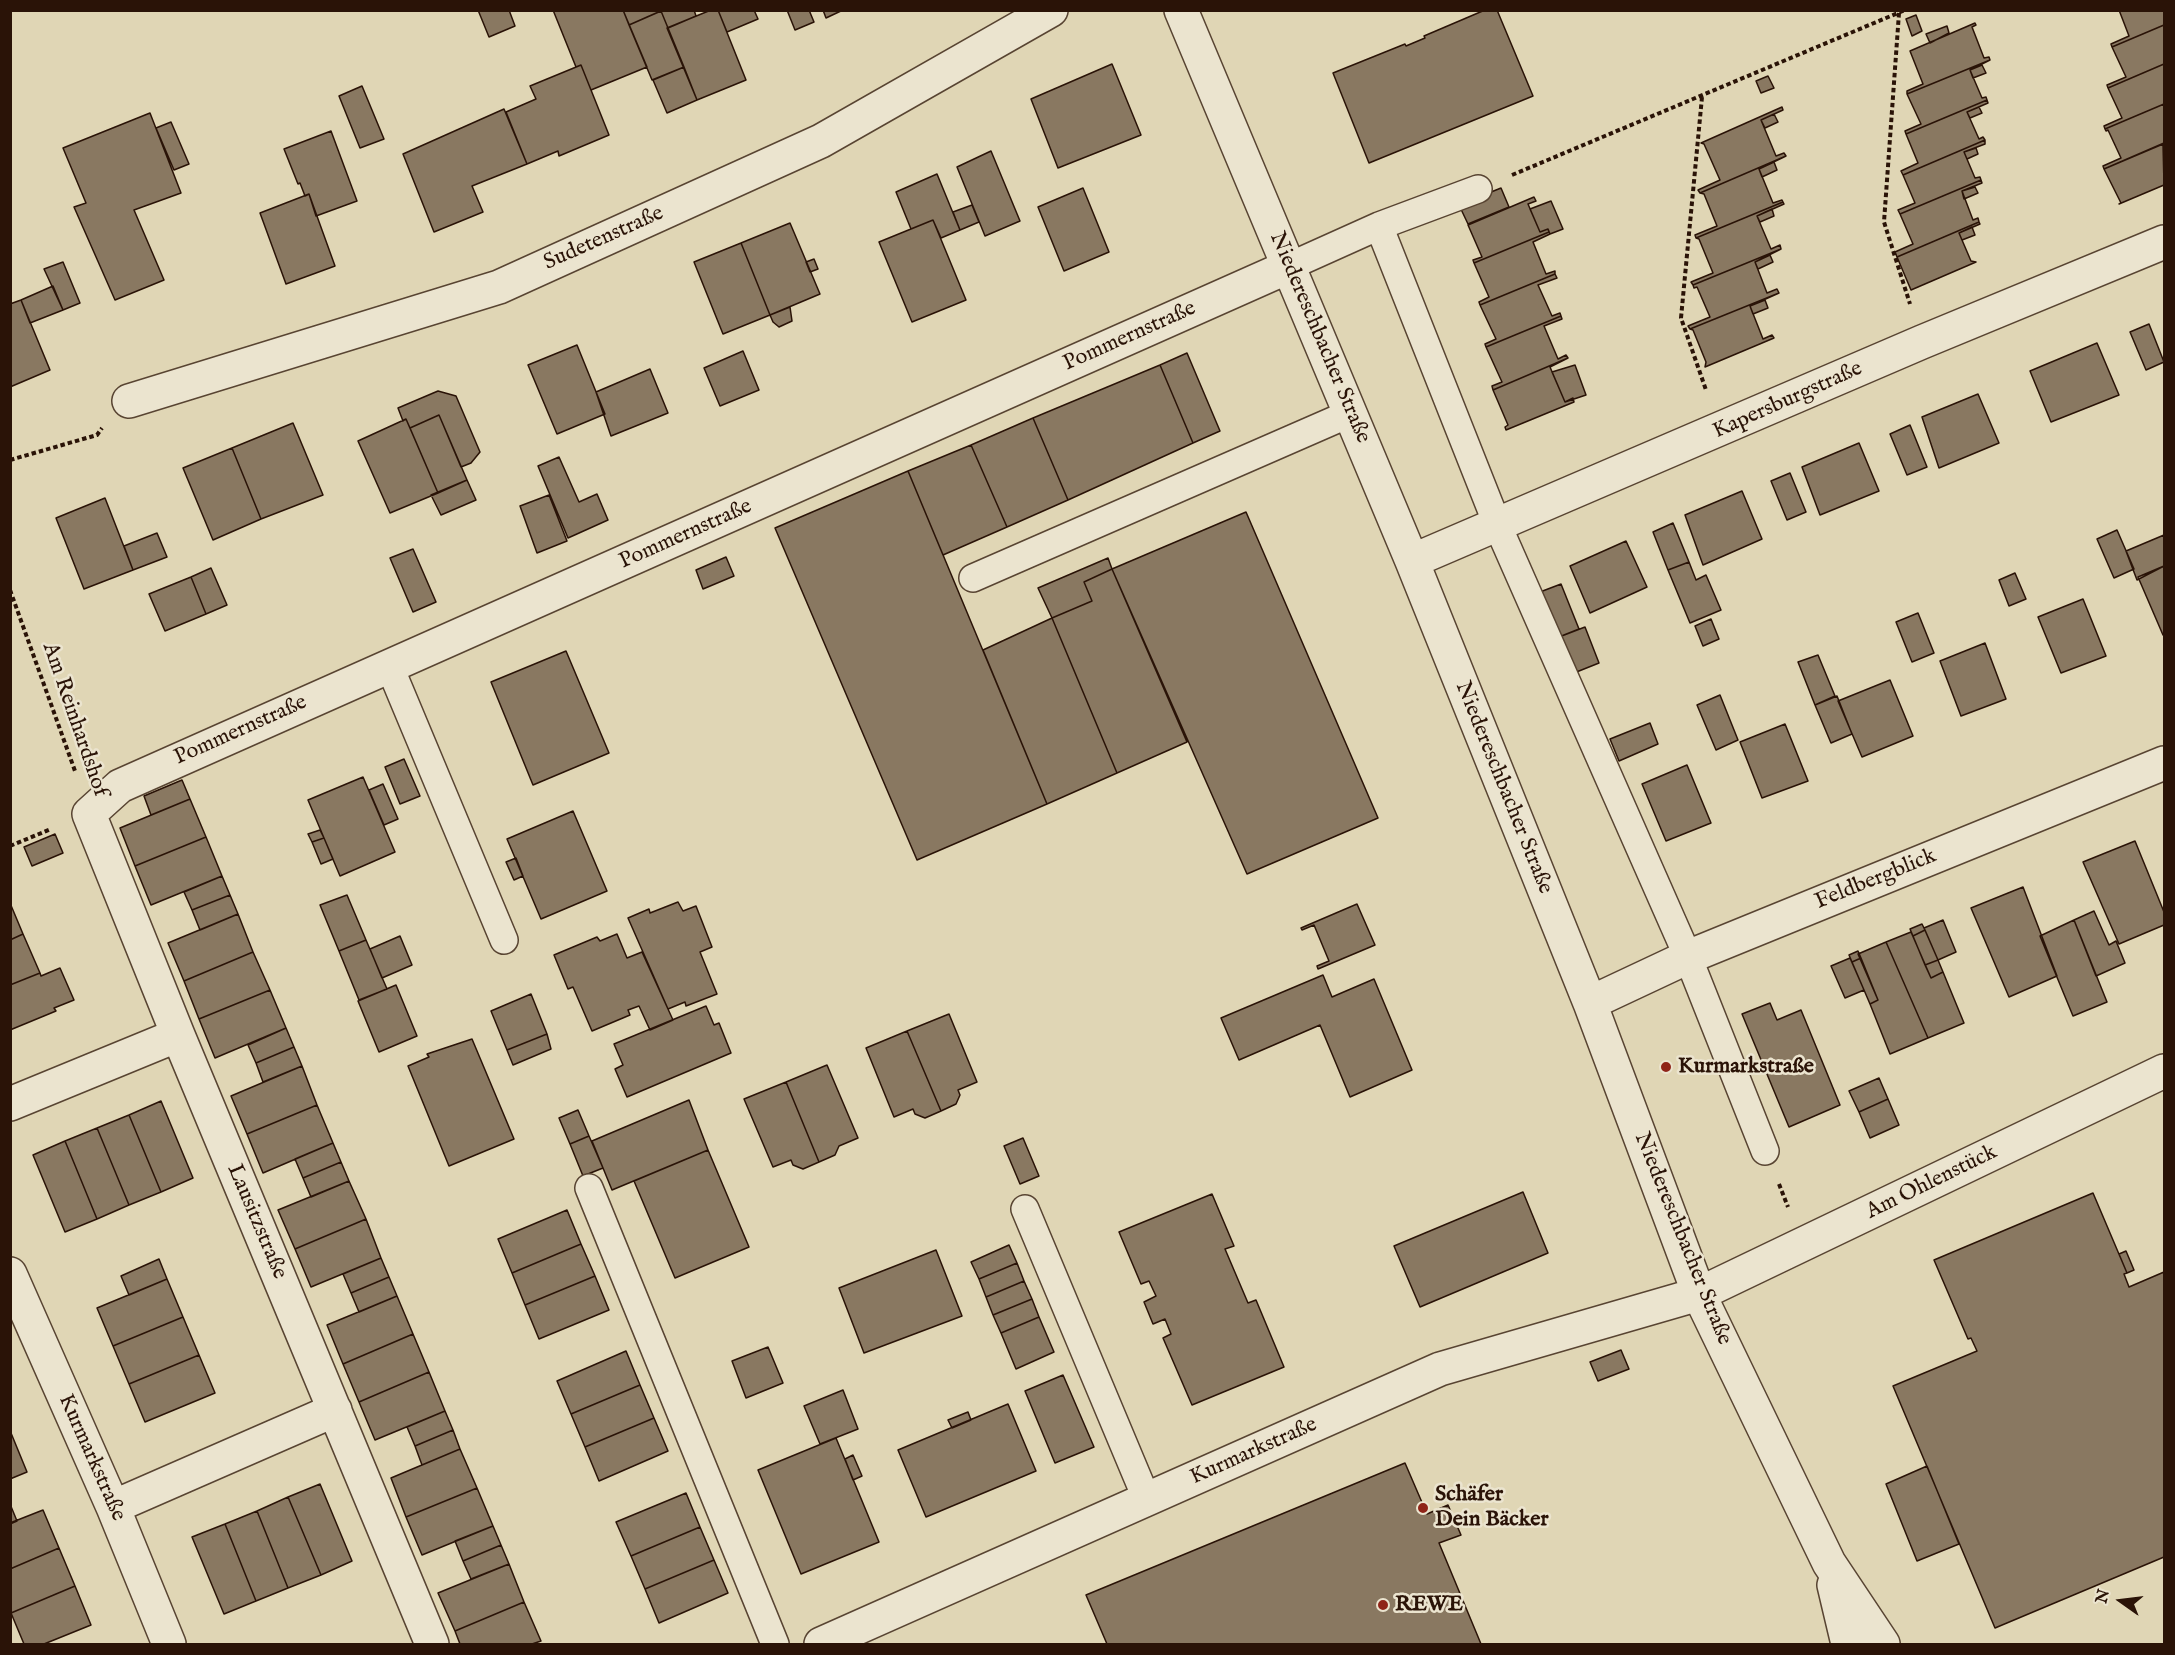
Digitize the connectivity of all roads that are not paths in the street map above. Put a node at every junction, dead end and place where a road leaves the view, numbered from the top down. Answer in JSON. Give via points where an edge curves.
{"nodes":[{"id":1,"x":1051,"y":10,"type":"edge"},
{"id":2,"x":1181,"y":10,"type":"edge"},
{"id":3,"x":1478,"y":189,"type":"road end"},
{"id":4,"x":1379,"y":226,"type":"junction"},
{"id":5,"x":2164,"y":242,"type":"edge"},
{"id":6,"x":1290,"y":266,"type":"junction"},
{"id":7,"x":129,"y":401,"type":"road end"},
{"id":8,"x":1351,"y":413,"type":"junction"},
{"id":9,"x":1497,"y":524,"type":"junction"},
{"id":10,"x":1412,"y":561,"type":"junction"},
{"id":11,"x":973,"y":578,"type":"dead end"},
{"id":12,"x":389,"y":665,"type":"junction"},
{"id":13,"x":2164,"y":763,"type":"edge"},
{"id":14,"x":89,"y":814,"type":"joint"},
{"id":15,"x":504,"y":940,"type":"dead end"},
{"id":16,"x":1688,"y":957,"type":"junction"},
{"id":17,"x":1590,"y":1003,"type":"junction"},
{"id":18,"x":178,"y":1035,"type":"junction"},
{"id":19,"x":2164,"y":1071,"type":"edge"},
{"id":20,"x":10,"y":1104,"type":"edge"},
{"id":21,"x":1765,"y":1151,"type":"road end"},
{"id":22,"x":589,"y":1188,"type":"dead end"},
{"id":23,"x":1025,"y":1209,"type":"dead end"},
{"id":24,"x":12,"y":1283,"type":"edge"},
{"id":25,"x":1699,"y":1294,"type":"junction"},
{"id":26,"x":335,"y":1410,"type":"junction"},
{"id":27,"x":1147,"y":1500,"type":"junction"},
{"id":28,"x":113,"y":1507,"type":"junction"},
{"id":29,"x":1829,"y":1563,"type":"junction"},
{"id":30,"x":169,"y":1644,"type":"edge"},
{"id":31,"x":432,"y":1644,"type":"edge"},
{"id":32,"x":775,"y":1644,"type":"edge"},
{"id":33,"x":821,"y":1644,"type":"edge"},
{"id":34,"x":1848,"y":1644,"type":"edge"},
{"id":35,"x":1883,"y":1644,"type":"edge"}],
"edges":[{"from":1,"to":7,"type":"street","name":"Sudetenstraße","via":[[821,141],[499,287]]},
{"from":2,"to":6,"type":"street","name":"Niedereschbacher Straße"},
{"from":3,"to":4,"type":"lane"},
{"from":4,"to":6,"type":"lane"},
{"from":4,"to":9,"type":"lane"},
{"from":5,"to":9,"type":"street","name":"Kapersburgstraße"},
{"from":6,"to":8,"type":"street","name":"Niedereschbacher Straße"},
{"from":6,"to":12,"type":"street","name":"Pommernstraße"},
{"from":8,"to":10,"type":"street","name":"Niedereschbacher Straße"},
{"from":8,"to":11,"type":"lane"},
{"from":9,"to":10,"type":"street","name":"Kapersburgstraße"},
{"from":9,"to":16,"type":"lane"},
{"from":10,"to":17,"type":"street","name":"Niedereschbacher Straße"},
{"from":12,"to":14,"type":"street","name":"Pommernstraße","via":[[120,786]]},
{"from":12,"to":15,"type":"lane"},
{"from":13,"to":16,"type":"street","name":"Feldbergblick"},
{"from":14,"to":18,"type":"street","name":"Lausitzstraße"},
{"from":16,"to":17,"type":"street","name":"Feldbergblick"},
{"from":16,"to":21,"type":"lane"},
{"from":17,"to":25,"type":"street","name":"Niedereschbacher Straße"},
{"from":18,"to":20,"type":"street"},
{"from":18,"to":26,"type":"street","name":"Lausitzstraße"},
{"from":19,"to":25,"type":"street","name":"Am Ohlenstück"},
{"from":22,"to":32,"type":"lane"},
{"from":23,"to":27,"type":"lane"},
{"from":24,"to":28,"type":"street","name":"Kurmarkstraße"},
{"from":25,"to":27,"type":"street","name":"Kurmarkstraße","via":[[1440,1369]]},
{"from":25,"to":29,"type":"street","name":"Niedereschbacher Straße"},
{"from":26,"to":28,"type":"street"},
{"from":26,"to":31,"type":"street","name":"Lausitzstraße"},
{"from":27,"to":33,"type":"street","name":"Kurmarkstraße"},
{"from":28,"to":30,"type":"street","name":"Kurmarkstraße"},
{"from":29,"to":34,"type":"street","name":"Niedereschbacher Straße"},
{"from":29,"to":35,"type":"street","name":"Niedereschbacher Straße"}]}
